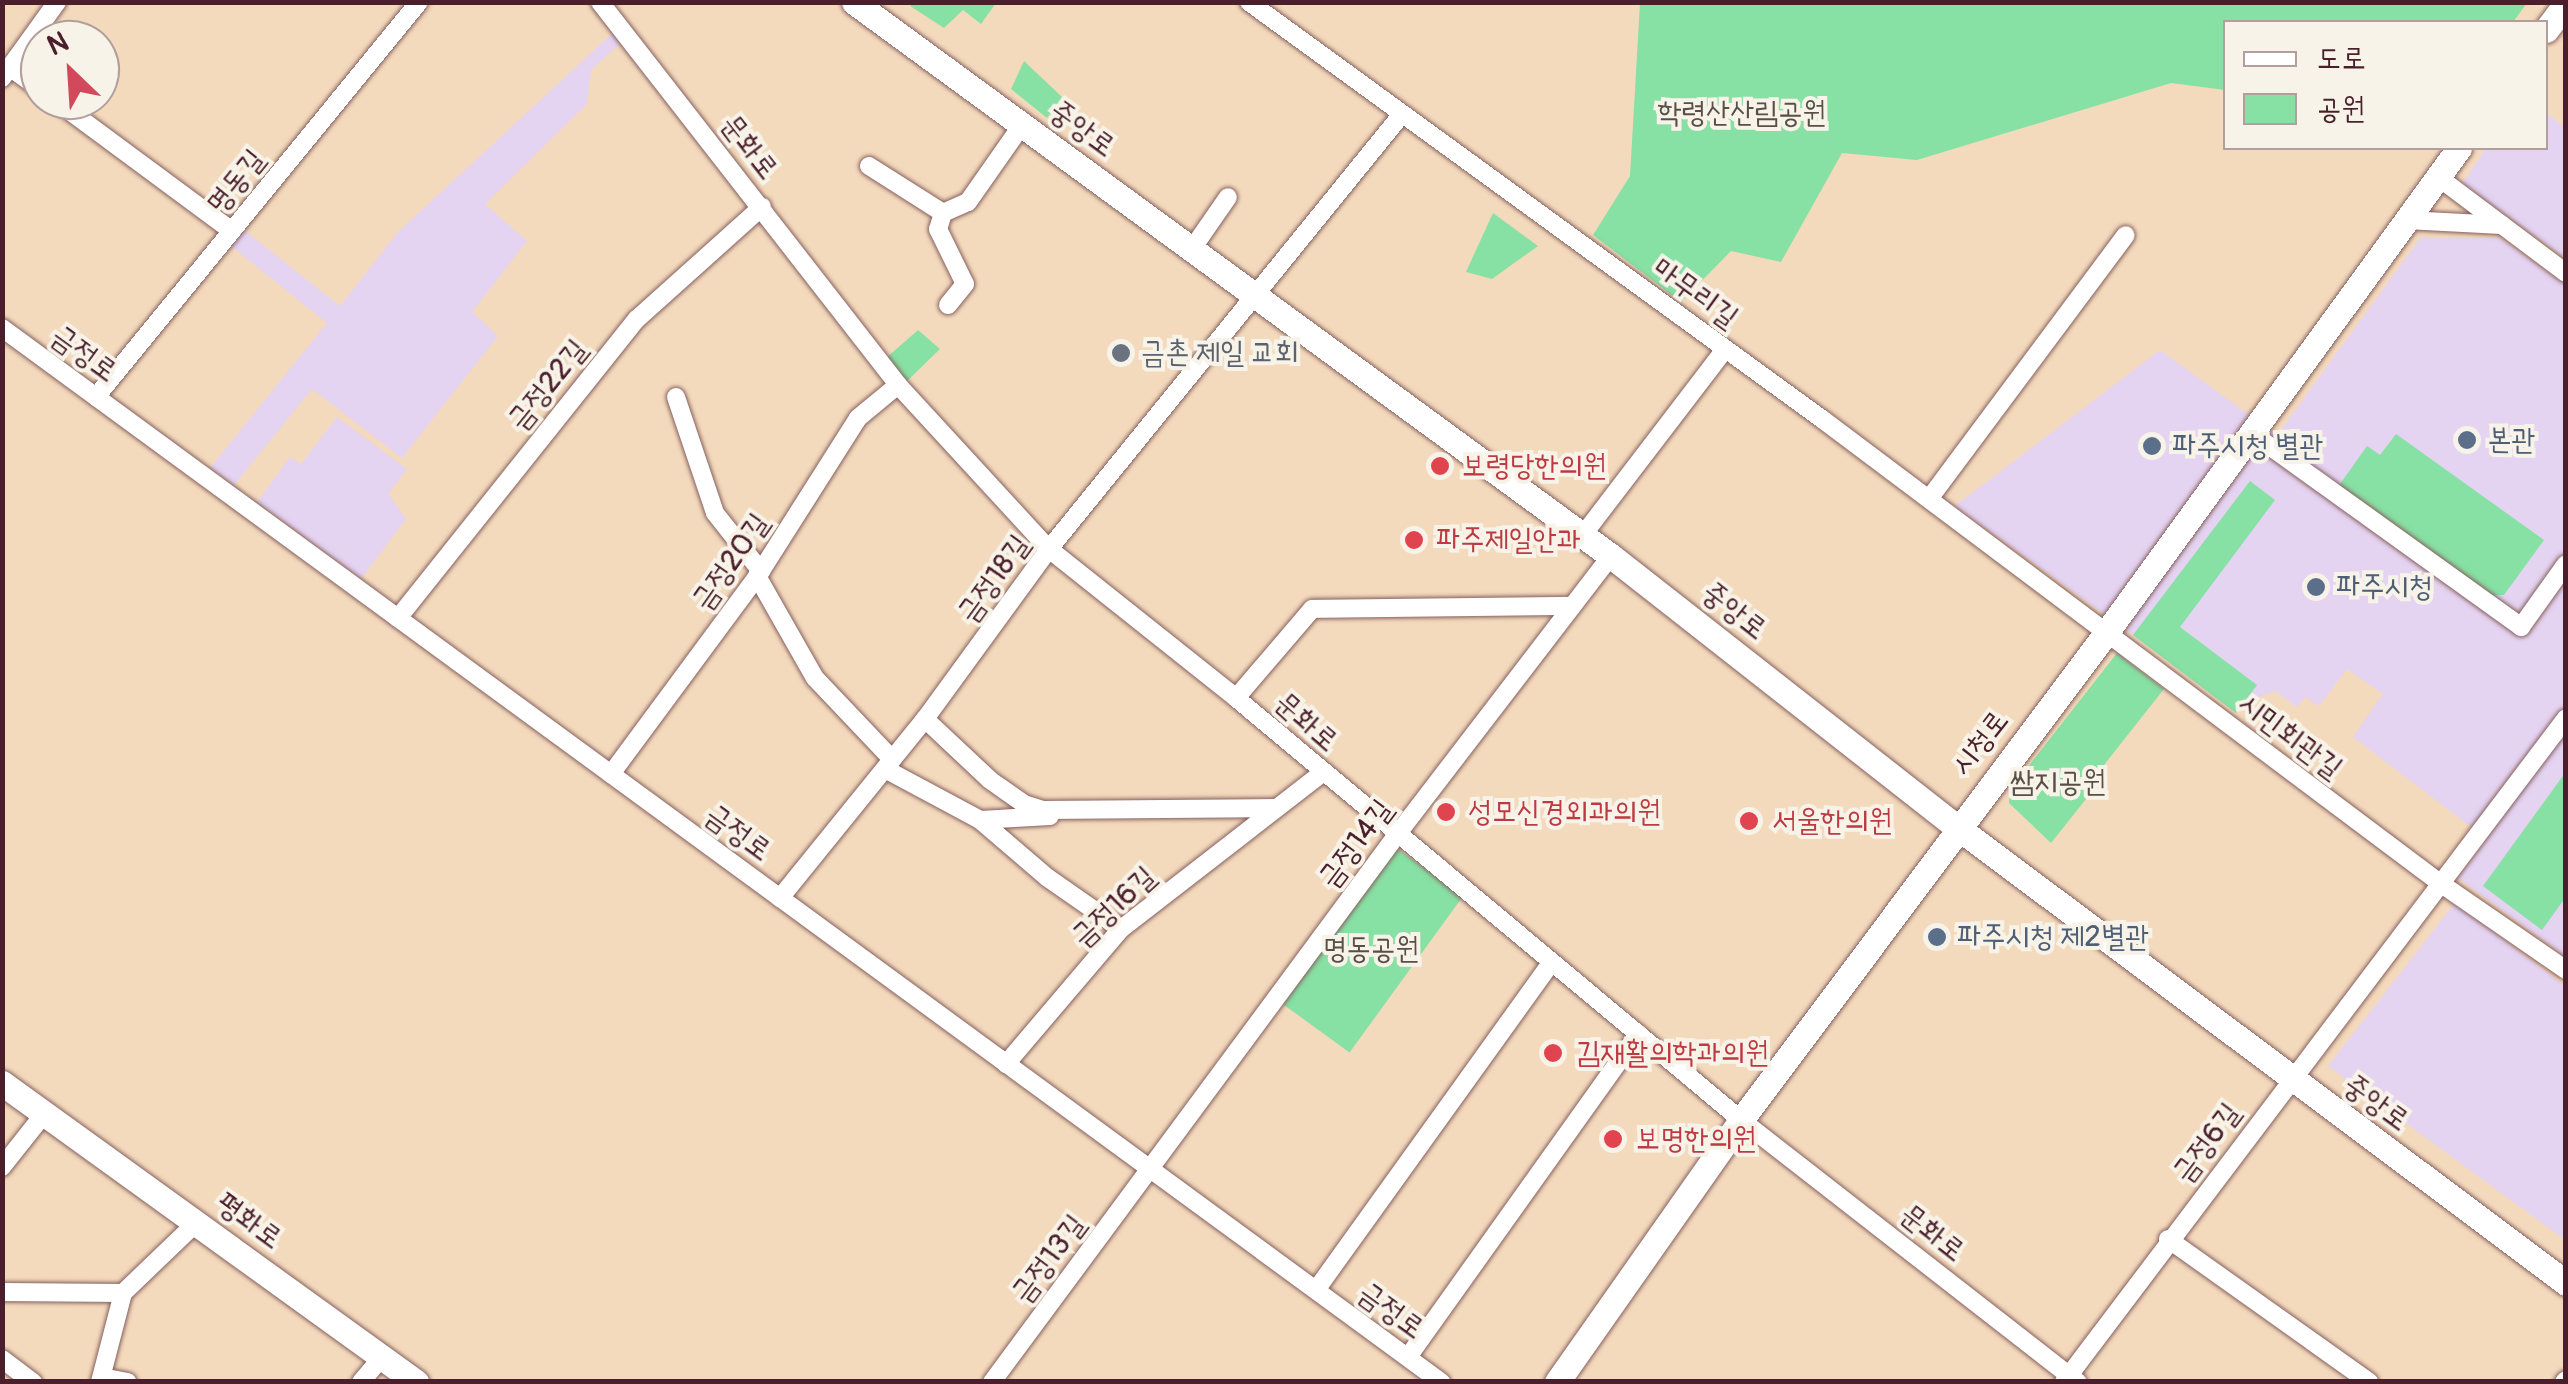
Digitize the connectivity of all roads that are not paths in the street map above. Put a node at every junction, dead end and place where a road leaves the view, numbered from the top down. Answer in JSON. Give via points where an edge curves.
{"nodes":[{"id":1,"x":58,"y":2,"type":"edge"},
{"id":2,"x":419,"y":2,"type":"edge"},
{"id":3,"x":600,"y":2,"type":"edge"},
{"id":4,"x":1249,"y":2,"type":"edge"},
{"id":5,"x":857,"y":3,"type":"edge"},
{"id":6,"x":2566,"y":3,"type":"edge"},
{"id":7,"x":2548,"y":27,"type":"edge"},
{"id":8,"x":7,"y":73,"type":"edge"},
{"id":9,"x":1402,"y":114,"type":"junction"},
{"id":10,"x":81,"y":120,"type":"edge"},
{"id":11,"x":1022,"y":125,"type":"junction"},
{"id":12,"x":2458,"y":150,"type":"edge"},
{"id":13,"x":870,"y":166,"type":"dead end"},
{"id":14,"x":2438,"y":176,"type":"junction"},
{"id":15,"x":1228,"y":197,"type":"dead end"},
{"id":16,"x":762,"y":207,"type":"junction"},
{"id":17,"x":943,"y":213,"type":"junction"},
{"id":18,"x":2406,"y":220,"type":"junction"},
{"id":19,"x":2502,"y":225,"type":"junction"},
{"id":20,"x":232,"y":230,"type":"junction"},
{"id":21,"x":2126,"y":235,"type":"dead end"},
{"id":22,"x":1192,"y":249,"type":"junction"},
{"id":23,"x":2566,"y":273,"type":"edge"},
{"id":24,"x":1257,"y":296,"type":"junction"},
{"id":25,"x":948,"y":305,"type":"dead end"},
{"id":26,"x":2,"y":328,"type":"edge"},
{"id":27,"x":1725,"y":348,"type":"junction"},
{"id":28,"x":898,"y":386,"type":"junction"},
{"id":29,"x":676,"y":396,"type":"dead end"},
{"id":30,"x":96,"y":397,"type":"junction"},
{"id":31,"x":2250,"y":432,"type":"junction"},
{"id":32,"x":1928,"y":499,"type":"junction"},
{"id":33,"x":1582,"y":535,"type":"junction"},
{"id":34,"x":1049,"y":549,"type":"junction"},
{"id":35,"x":1611,"y":556,"type":"junction"},
{"id":36,"x":2566,"y":564,"type":"edge"},
{"id":37,"x":759,"y":573,"type":"junction"},
{"id":38,"x":1570,"y":606,"type":"junction"},
{"id":39,"x":398,"y":618,"type":"junction"},
{"id":40,"x":2106,"y":633,"type":"junction"},
{"id":41,"x":1236,"y":698,"type":"junction"},
{"id":42,"x":2566,"y":718,"type":"edge"},
{"id":43,"x":925,"y":719,"type":"junction"},
{"id":44,"x":888,"y":764,"type":"junction"},
{"id":45,"x":1322,"y":773,"type":"junction"},
{"id":46,"x":611,"y":774,"type":"junction"},
{"id":47,"x":1276,"y":808,"type":"junction"},
{"id":48,"x":1066,"y":812,"type":"junction"},
{"id":49,"x":980,"y":820,"type":"junction"},
{"id":50,"x":1957,"y":826,"type":"junction"},
{"id":51,"x":1396,"y":836,"type":"junction"},
{"id":52,"x":2440,"y":883,"type":"junction"},
{"id":53,"x":780,"y":898,"type":"junction"},
{"id":54,"x":1121,"y":930,"type":"junction"},
{"id":55,"x":1552,"y":963,"type":"junction"},
{"id":56,"x":2566,"y":970,"type":"edge"},
{"id":57,"x":1638,"y":1034,"type":"junction"},
{"id":58,"x":1006,"y":1064,"type":"junction"},
{"id":59,"x":2290,"y":1080,"type":"junction"},
{"id":60,"x":2,"y":1083,"type":"edge"},
{"id":61,"x":44,"y":1114,"type":"junction"},
{"id":62,"x":1741,"y":1120,"type":"junction"},
{"id":63,"x":2,"y":1167,"type":"edge"},
{"id":64,"x":1150,"y":1168,"type":"junction"},
{"id":65,"x":196,"y":1223,"type":"junction"},
{"id":66,"x":2168,"y":1240,"type":"junction"},
{"id":67,"x":2566,"y":1283,"type":"edge"},
{"id":68,"x":1316,"y":1290,"type":"junction"},
{"id":69,"x":2,"y":1292,"type":"edge"},
{"id":70,"x":124,"y":1292,"type":"junction"},
{"id":71,"x":382,"y":1357,"type":"junction"},
{"id":72,"x":1408,"y":1357,"type":"junction"},
{"id":73,"x":2,"y":1359,"type":"edge"},
{"id":74,"x":101,"y":1379,"type":"edge"},
{"id":75,"x":2070,"y":1379,"type":"edge"},
{"id":76,"x":33,"y":1382,"type":"edge"},
{"id":77,"x":128,"y":1382,"type":"edge"},
{"id":78,"x":362,"y":1382,"type":"edge"},
{"id":79,"x":416,"y":1382,"type":"edge"},
{"id":80,"x":992,"y":1382,"type":"edge"},
{"id":81,"x":1441,"y":1382,"type":"edge"},
{"id":82,"x":1557,"y":1382,"type":"edge"},
{"id":83,"x":2368,"y":1382,"type":"edge"}],
"edges":[{"from":1,"to":8,"type":"street"},
{"from":2,"to":20,"type":"street","name":"명동길"},
{"from":3,"to":16,"type":"street","name":"문화로"},
{"from":4,"to":9,"type":"street","name":"마무리길"},
{"from":5,"to":11,"type":"main road","name":"중앙로"},
{"from":6,"to":7,"type":"main road"},
{"from":9,"to":24,"type":"street","name":"금정18길"},
{"from":9,"to":27,"type":"street","name":"마무리길"},
{"from":10,"to":20,"type":"street"},
{"from":11,"to":17,"type":"street","via":[[968,202]]},
{"from":11,"to":22,"type":"main road","name":"중앙로"},
{"from":12,"to":14,"type":"main road","name":"시청로"},
{"from":13,"to":17,"type":"street"},
{"from":14,"to":18,"type":"main road","name":"시청로"},
{"from":14,"to":19,"type":"street"},
{"from":15,"to":22,"type":"street"},
{"from":16,"to":28,"type":"street","name":"문화로"},
{"from":16,"to":39,"type":"street","name":"금정22길","via":[[638,319]]},
{"from":17,"to":25,"type":"street","via":[[938,229],[965,284]]},
{"from":18,"to":19,"type":"street"},
{"from":18,"to":31,"type":"main road","name":"시청로"},
{"from":19,"to":23,"type":"street"},
{"from":20,"to":30,"type":"street","name":"명동길"},
{"from":21,"to":32,"type":"street"},
{"from":22,"to":24,"type":"main road","name":"중앙로"},
{"from":24,"to":33,"type":"main road","name":"중앙로"},
{"from":24,"to":34,"type":"street","name":"금정18길"},
{"from":26,"to":30,"type":"street","name":"금정로"},
{"from":27,"to":32,"type":"street","name":"마무리길"},
{"from":27,"to":33,"type":"street"},
{"from":28,"to":34,"type":"street","name":"문화로"},
{"from":28,"to":37,"type":"street","name":"금정20길","via":[[858,418]]},
{"from":29,"to":37,"type":"street","via":[[715,513]]},
{"from":30,"to":39,"type":"street","name":"금정로"},
{"from":31,"to":36,"type":"street","via":[[2520,627]]},
{"from":31,"to":40,"type":"main road","name":"시청로"},
{"from":32,"to":40,"type":"street","name":"마무리길"},
{"from":33,"to":35,"type":"main road","name":"중앙로"},
{"from":34,"to":41,"type":"street","name":"문화로"},
{"from":34,"to":43,"type":"street","name":"금정18길"},
{"from":35,"to":38,"type":"street","name":"금정14길"},
{"from":35,"to":50,"type":"main road","name":"중앙로"},
{"from":37,"to":44,"type":"street","via":[[815,678]]},
{"from":37,"to":46,"type":"street","name":"금정20길"},
{"from":38,"to":41,"type":"street","via":[[1312,609]]},
{"from":38,"to":51,"type":"street","name":"금정14길"},
{"from":39,"to":46,"type":"street","name":"금정로"},
{"from":40,"to":50,"type":"main road","name":"시청로"},
{"from":40,"to":52,"type":"street","name":"시민회관길"},
{"from":41,"to":45,"type":"street","name":"문화로"},
{"from":42,"to":52,"type":"street","name":"금정6길"},
{"from":43,"to":44,"type":"street","name":"금정18길"},
{"from":43,"to":48,"type":"street","via":[[1024,804]]},
{"from":44,"to":49,"type":"street"},
{"from":44,"to":53,"type":"street","name":"금정18길"},
{"from":45,"to":47,"type":"street","name":"금정16길"},
{"from":45,"to":51,"type":"street","name":"문화로"},
{"from":46,"to":53,"type":"street","name":"금정로"},
{"from":47,"to":48,"type":"street"},
{"from":47,"to":54,"type":"street","name":"금정16길"},
{"from":48,"to":49,"type":"street"},
{"from":49,"to":54,"type":"street"},
{"from":50,"to":59,"type":"main road","name":"중앙로"},
{"from":50,"to":62,"type":"main road","name":"시청로"},
{"from":51,"to":55,"type":"street","name":"문화로"},
{"from":51,"to":64,"type":"street","name":"금정14길"},
{"from":52,"to":56,"type":"street","name":"시민회관길"},
{"from":52,"to":59,"type":"street","name":"금정6길"},
{"from":53,"to":58,"type":"street","name":"금정로"},
{"from":54,"to":58,"type":"street","name":"금정16길"},
{"from":55,"to":57,"type":"street","name":"문화로"},
{"from":55,"to":68,"type":"street"},
{"from":57,"to":62,"type":"street","name":"문화로"},
{"from":57,"to":72,"type":"street"},
{"from":58,"to":64,"type":"street","name":"금정로"},
{"from":59,"to":66,"type":"street","name":"금정6길"},
{"from":59,"to":67,"type":"main road","name":"중앙로"},
{"from":60,"to":61,"type":"main road","name":"평화로"},
{"from":61,"to":63,"type":"street"},
{"from":61,"to":65,"type":"main road","name":"평화로"},
{"from":62,"to":75,"type":"street","name":"문화로"},
{"from":62,"to":82,"type":"main road","name":"시청로"},
{"from":64,"to":68,"type":"street","name":"금정로"},
{"from":64,"to":80,"type":"street","name":"금정13길"},
{"from":65,"to":70,"type":"street"},
{"from":65,"to":71,"type":"main road","name":"평화로"},
{"from":66,"to":75,"type":"street","name":"금정6길"},
{"from":66,"to":83,"type":"street"},
{"from":68,"to":72,"type":"street","name":"금정로"},
{"from":69,"to":70,"type":"street"},
{"from":70,"to":74,"type":"street"},
{"from":71,"to":78,"type":"street"},
{"from":71,"to":79,"type":"main road","name":"평화로"},
{"from":72,"to":81,"type":"street","name":"금정로"},
{"from":73,"to":76,"type":"street"},
{"from":74,"to":77,"type":"street"}]}
